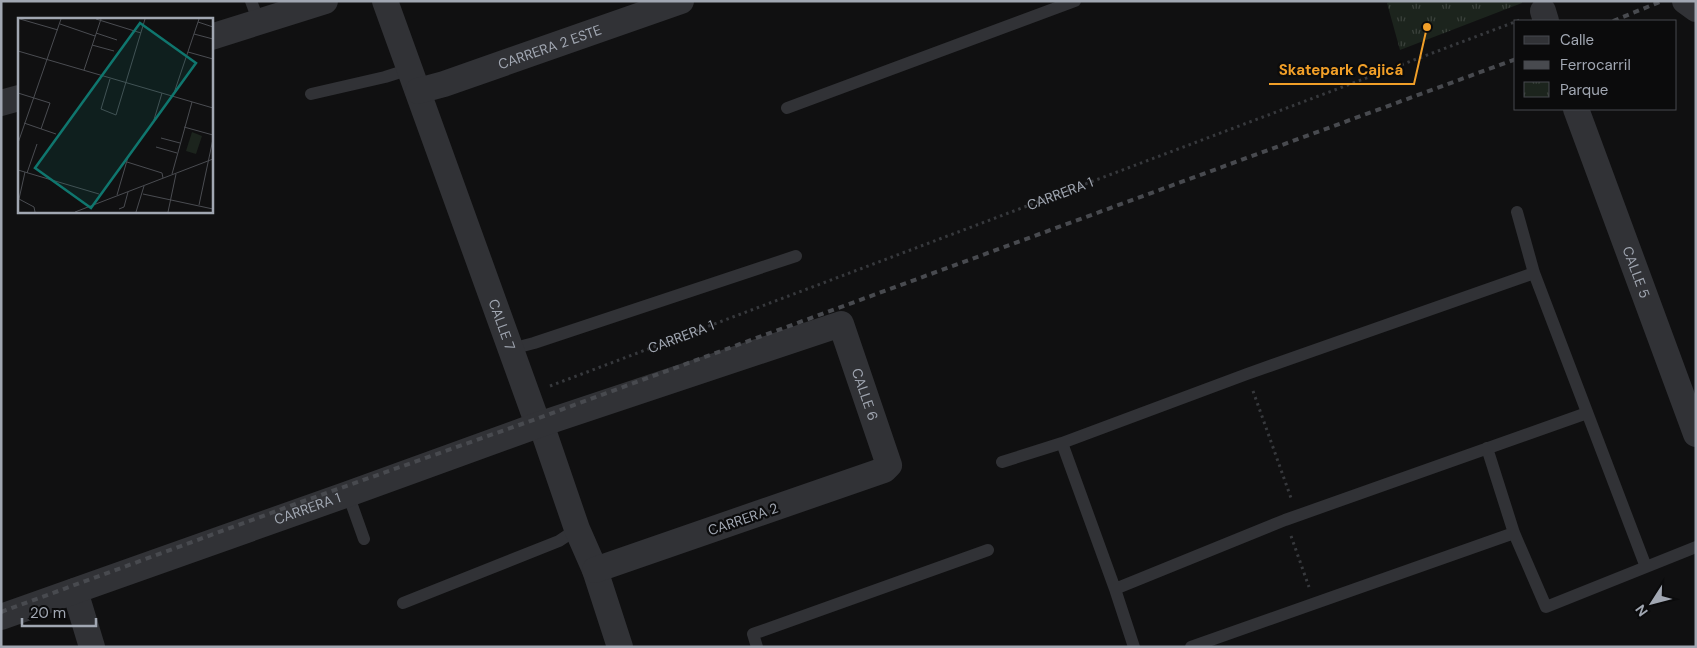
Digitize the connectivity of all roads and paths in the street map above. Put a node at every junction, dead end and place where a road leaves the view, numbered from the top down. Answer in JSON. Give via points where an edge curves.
{"nodes":[{"id":1,"x":325,"y":1,"type":"edge"},
{"id":2,"x":385,"y":1,"type":"edge"},
{"id":3,"x":681,"y":1,"type":"edge"},
{"id":4,"x":1075,"y":1,"type":"edge"},
{"id":5,"x":1685,"y":1,"type":"edge"},
{"id":6,"x":1696,"y":9,"type":"edge"},
{"id":7,"x":255,"y":12,"type":"edge"},
{"id":8,"x":1514,"y":27,"type":"edge"},
{"id":9,"x":212,"y":36,"type":"edge"},
{"id":10,"x":414,"y":80,"type":"junction"},
{"id":11,"x":311,"y":94,"type":"dead end"},
{"id":12,"x":18,"y":98,"type":"edge"},
{"id":13,"x":1,"y":103,"type":"edge"},
{"id":14,"x":787,"y":108,"type":"dead end"},
{"id":15,"x":1576,"y":110,"type":"edge"},
{"id":16,"x":1517,"y":212,"type":"dead end"},
{"id":17,"x":796,"y":256,"type":"dead end"},
{"id":18,"x":1534,"y":273,"type":"junction"},
{"id":19,"x":841,"y":324,"type":"joint"},
{"id":20,"x":511,"y":348,"type":"junction"},
{"id":21,"x":1246,"y":374,"type":"junction"},
{"id":22,"x":553,"y":385,"type":"dead end"},
{"id":23,"x":1690,"y":403,"type":"edge"},
{"id":24,"x":1587,"y":413,"type":"junction"},
{"id":25,"x":541,"y":424,"type":"junction"},
{"id":26,"x":1696,"y":434,"type":"edge"},
{"id":27,"x":1062,"y":443,"type":"junction"},
{"id":28,"x":1487,"y":448,"type":"junction"},
{"id":29,"x":1002,"y":462,"type":"dead end"},
{"id":30,"x":889,"y":465,"type":"joint"},
{"id":31,"x":348,"y":494,"type":"junction"},
{"id":32,"x":1297,"y":515,"type":"junction"},
{"id":33,"x":1285,"y":520,"type":"junction"},
{"id":34,"x":577,"y":529,"type":"junction"},
{"id":35,"x":1514,"y":533,"type":"junction"},
{"id":36,"x":364,"y":539,"type":"dead end"},
{"id":37,"x":1696,"y":547,"type":"edge"},
{"id":38,"x":988,"y":550,"type":"dead end"},
{"id":39,"x":1646,"y":567,"type":"junction"},
{"id":40,"x":595,"y":570,"type":"junction"},
{"id":41,"x":1115,"y":589,"type":"junction"},
{"id":42,"x":75,"y":591,"type":"junction"},
{"id":43,"x":1312,"y":592,"type":"dead end"},
{"id":44,"x":403,"y":604,"type":"dead end"},
{"id":45,"x":1,"y":616,"type":"edge"},
{"id":46,"x":92,"y":647,"type":"edge"},
{"id":47,"x":620,"y":647,"type":"edge"},
{"id":48,"x":756,"y":647,"type":"edge"},
{"id":49,"x":1134,"y":647,"type":"edge"},
{"id":50,"x":1191,"y":647,"type":"edge"}],
"edges":[{"from":1,"to":7,"type":"street"},
{"from":2,"to":10,"type":"street","name":"CALLE 7"},
{"from":3,"to":10,"type":"street","name":"CARRERA 2 ESTE","via":[[444,84]]},
{"from":4,"to":14,"type":"lane"},
{"from":5,"to":6,"type":"street"},
{"from":7,"to":9,"type":"street"},
{"from":8,"to":22,"type":"path","name":"CARRERA 1"},
{"from":10,"to":11,"type":"lane","via":[[385,77]]},
{"from":10,"to":20,"type":"street","name":"CALLE 7"},
{"from":12,"to":13,"type":"street"},
{"from":15,"to":23,"type":"street","name":"CALLE 5"},
{"from":16,"to":18,"type":"lane"},
{"from":17,"to":20,"type":"lane"},
{"from":18,"to":21,"type":"lane"},
{"from":18,"to":24,"type":"lane"},
{"from":19,"to":25,"type":"street","name":"CARRERA 1"},
{"from":19,"to":30,"type":"street","name":"CALLE 6"},
{"from":20,"to":25,"type":"street","name":"CALLE 7","via":[[536,419]]},
{"from":21,"to":27,"type":"lane"},
{"from":21,"to":32,"type":"path"},
{"from":23,"to":26,"type":"street","name":"CALLE 5"},
{"from":24,"to":28,"type":"lane"},
{"from":24,"to":39,"type":"lane"},
{"from":25,"to":31,"type":"street","name":"CARRERA 1"},
{"from":25,"to":34,"type":"street","name":"CALLE 7"},
{"from":27,"to":29,"type":"lane"},
{"from":27,"to":41,"type":"lane"},
{"from":28,"to":32,"type":"lane"},
{"from":28,"to":35,"type":"lane"},
{"from":30,"to":40,"type":"street","name":"CARRERA 2","via":[[884,470]]},
{"from":31,"to":36,"type":"lane"},
{"from":31,"to":42,"type":"street","name":"CARRERA 1"},
{"from":32,"to":33,"type":"lane"},
{"from":33,"to":41,"type":"lane"},
{"from":33,"to":43,"type":"path"},
{"from":34,"to":40,"type":"street","name":"CALLE 7"},
{"from":34,"to":44,"type":"lane","via":[[559,541]]},
{"from":35,"to":39,"type":"lane","via":[[1546,607]]},
{"from":35,"to":50,"type":"lane"},
{"from":37,"to":39,"type":"lane"},
{"from":38,"to":48,"type":"lane","via":[[753,634]]},
{"from":40,"to":47,"type":"street","name":"CALLE 7"},
{"from":41,"to":49,"type":"lane"},
{"from":42,"to":45,"type":"street","name":"CARRERA 1"},
{"from":42,"to":46,"type":"street"}]}
